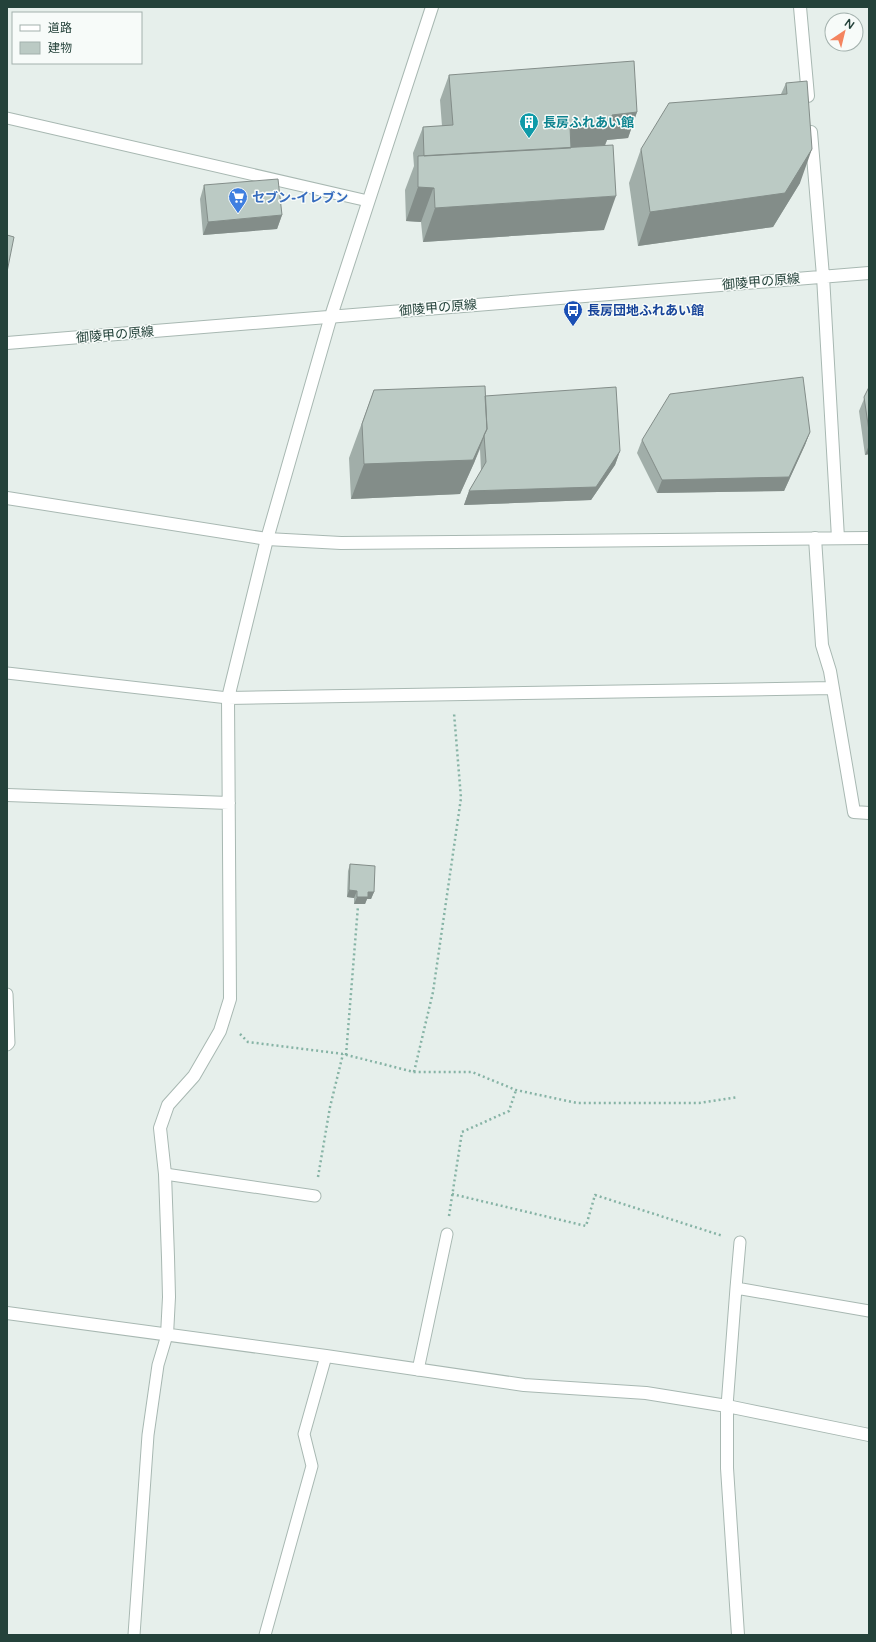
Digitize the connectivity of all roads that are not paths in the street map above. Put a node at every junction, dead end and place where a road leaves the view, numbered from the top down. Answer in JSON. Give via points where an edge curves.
{"nodes":[{"id":1,"x":432,"y":7,"type":"edge"},
{"id":2,"x":800,"y":7,"type":"edge"},
{"id":3,"x":7,"y":118,"type":"edge"},
{"id":4,"x":368,"y":201,"type":"junction"},
{"id":5,"x":869,"y":272,"type":"edge"},
{"id":6,"x":824,"y":276,"type":"junction"},
{"id":7,"x":331,"y":316,"type":"junction"},
{"id":8,"x":7,"y":343,"type":"edge"},
{"id":9,"x":7,"y":498,"type":"edge"},
{"id":10,"x":816,"y":538,"type":"junction"},
{"id":11,"x":838,"y":538,"type":"junction"},
{"id":12,"x":869,"y":538,"type":"edge"},
{"id":13,"x":267,"y":539,"type":"junction"},
{"id":14,"x":7,"y":673,"type":"edge"},
{"id":15,"x":833,"y":688,"type":"junction"},
{"id":16,"x":228,"y":698,"type":"junction"},
{"id":17,"x":7,"y":796,"type":"edge"},
{"id":18,"x":229,"y":803,"type":"junction"},
{"id":19,"x":869,"y":813,"type":"edge"},
{"id":20,"x":7,"y":994,"type":"edge"},
{"id":21,"x":8,"y":1027,"type":"edge"},
{"id":22,"x":7,"y":1045,"type":"edge"},
{"id":23,"x":165,"y":1174,"type":"junction"},
{"id":24,"x":315,"y":1196,"type":"road end"},
{"id":25,"x":447,"y":1234,"type":"road end"},
{"id":26,"x":740,"y":1242,"type":"road end"},
{"id":27,"x":736,"y":1288,"type":"junction"},
{"id":28,"x":869,"y":1311,"type":"edge"},
{"id":29,"x":7,"y":1313,"type":"edge"},
{"id":30,"x":167,"y":1335,"type":"junction"},
{"id":31,"x":326,"y":1356,"type":"junction"},
{"id":32,"x":418,"y":1370,"type":"junction"},
{"id":33,"x":727,"y":1406,"type":"junction"},
{"id":34,"x":869,"y":1434,"type":"edge"},
{"id":35,"x":134,"y":1635,"type":"edge"},
{"id":36,"x":265,"y":1635,"type":"edge"},
{"id":37,"x":738,"y":1635,"type":"edge"}],
"edges":[{"from":1,"to":4,"type":"street"},
{"from":2,"to":6,"type":"street"},
{"from":3,"to":4,"type":"lane"},
{"from":4,"to":7,"type":"street"},
{"from":5,"to":6,"type":"street","name":"御陵甲の原線"},
{"from":6,"to":7,"type":"street","name":"御陵甲の原線"},
{"from":6,"to":11,"type":"street"},
{"from":7,"to":8,"type":"street","name":"御陵甲の原線"},
{"from":7,"to":13,"type":"street"},
{"from":9,"to":13,"type":"street"},
{"from":10,"to":11,"type":"street"},
{"from":10,"to":13,"type":"street","via":[[341,543]]},
{"from":10,"to":15,"type":"street","via":[[822,645]]},
{"from":11,"to":12,"type":"street"},
{"from":13,"to":16,"type":"street"},
{"from":14,"to":16,"type":"lane"},
{"from":15,"to":16,"type":"street"},
{"from":15,"to":19,"type":"street","via":[[854,812]]},
{"from":16,"to":18,"type":"street"},
{"from":17,"to":18,"type":"street"},
{"from":18,"to":23,"type":"street","via":[[230,999],[220,1031],[194,1076],[168,1105],[160,1128]]},
{"from":20,"to":21,"type":"lane"},
{"from":21,"to":22,"type":"lane"},
{"from":23,"to":24,"type":"lane"},
{"from":23,"to":30,"type":"street"},
{"from":25,"to":32,"type":"lane"},
{"from":26,"to":27,"type":"lane"},
{"from":27,"to":28,"type":"lane"},
{"from":27,"to":33,"type":"lane"},
{"from":29,"to":30,"type":"street"},
{"from":30,"to":31,"type":"street"},
{"from":30,"to":35,"type":"lane","via":[[158,1365],[148,1435]]},
{"from":31,"to":32,"type":"street"},
{"from":31,"to":36,"type":"lane","via":[[304,1434],[312,1466]]},
{"from":32,"to":33,"type":"street","via":[[524,1385],[646,1392]]},
{"from":33,"to":34,"type":"street"},
{"from":33,"to":37,"type":"street","via":[[727,1468]]}]}
